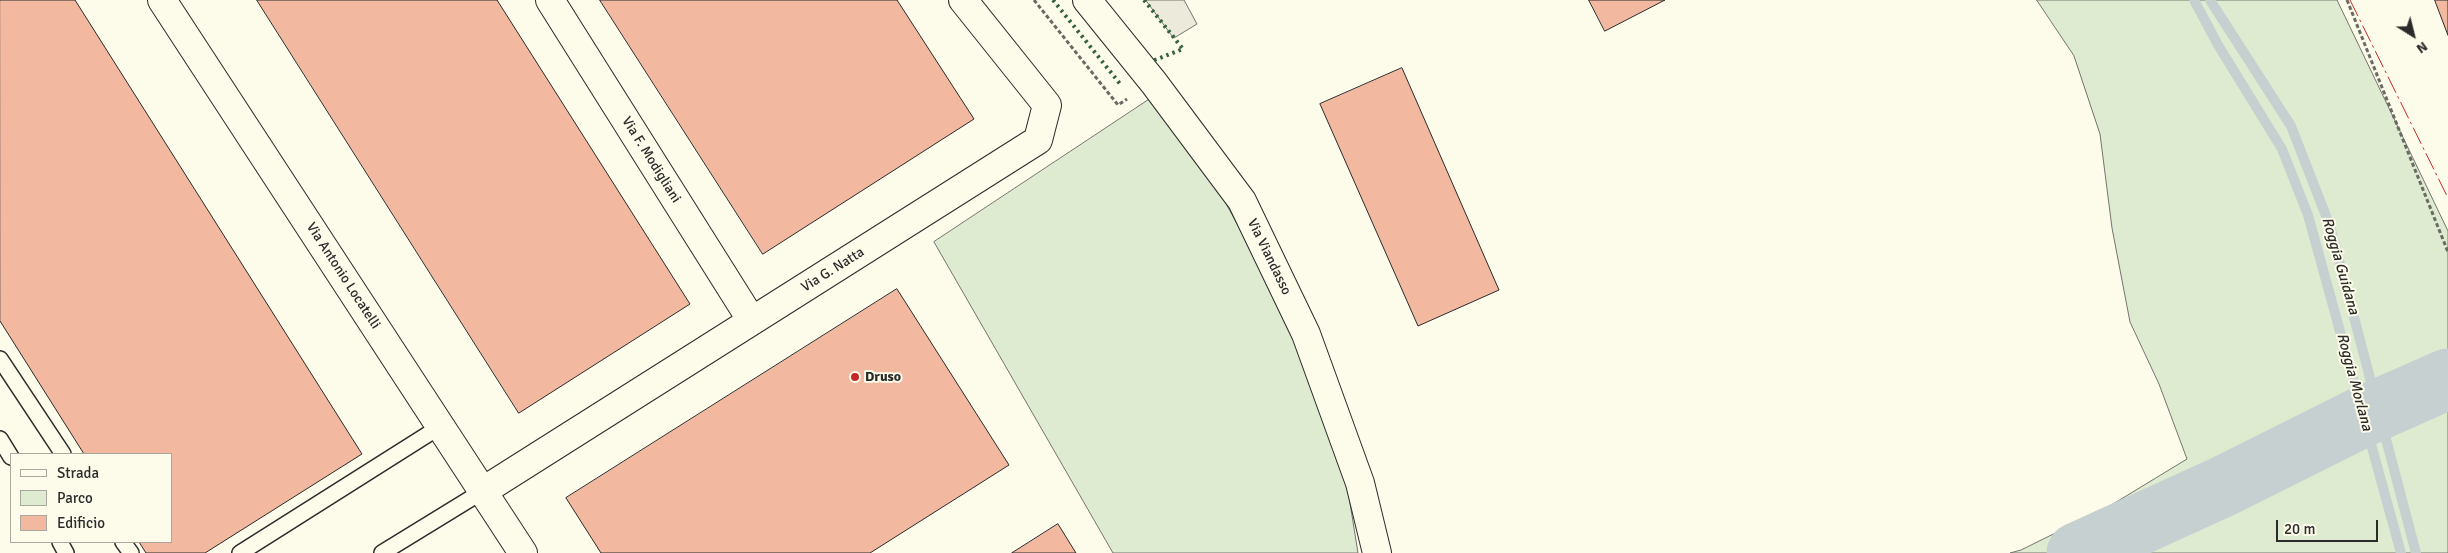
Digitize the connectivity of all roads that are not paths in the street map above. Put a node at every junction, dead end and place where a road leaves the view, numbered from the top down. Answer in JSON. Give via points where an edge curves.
{"nodes":[{"id":1,"x":162,"y":0,"type":"edge"},
{"id":2,"x":550,"y":0,"type":"edge"},
{"id":3,"x":963,"y":0,"type":"edge"},
{"id":4,"x":1087,"y":0,"type":"edge"},
{"id":5,"x":752,"y":321,"type":"junction"},
{"id":6,"x":0,"y":359,"type":"edge"},
{"id":7,"x":442,"y":426,"type":"junction"},
{"id":8,"x":0,"y":439,"type":"edge"},
{"id":9,"x":62,"y":453,"type":"edge"},
{"id":10,"x":10,"y":455,"type":"edge"},
{"id":11,"x":483,"y":490,"type":"junction"},
{"id":12,"x":240,"y":553,"type":"edge"},
{"id":13,"x":382,"y":553,"type":"edge"},
{"id":14,"x":523,"y":553,"type":"edge"},
{"id":15,"x":1377,"y":553,"type":"edge"}],
"edges":[{"from":1,"to":7,"type":"street","name":"Via Antonio Locatelli"},
{"from":2,"to":5,"type":"street","name":"Via F. Modigliani"},
{"from":3,"to":5,"type":"street","name":"Via G. Natta","via":[[1047,105],[1038,140]]},
{"from":4,"to":15,"type":"street","name":"Via Viandasso","via":[[1154,83],[1242,202],[1306,334],[1360,483]]},
{"from":5,"to":11,"type":"street","name":"Via G. Natta"},
{"from":6,"to":9,"type":"lane"},
{"from":7,"to":11,"type":"street","name":"Via Antonio Locatelli"},
{"from":7,"to":12,"type":"lane"},
{"from":8,"to":10,"type":"lane"},
{"from":11,"to":13,"type":"lane"},
{"from":11,"to":14,"type":"street","name":"Via Antonio Locatelli"}]}
